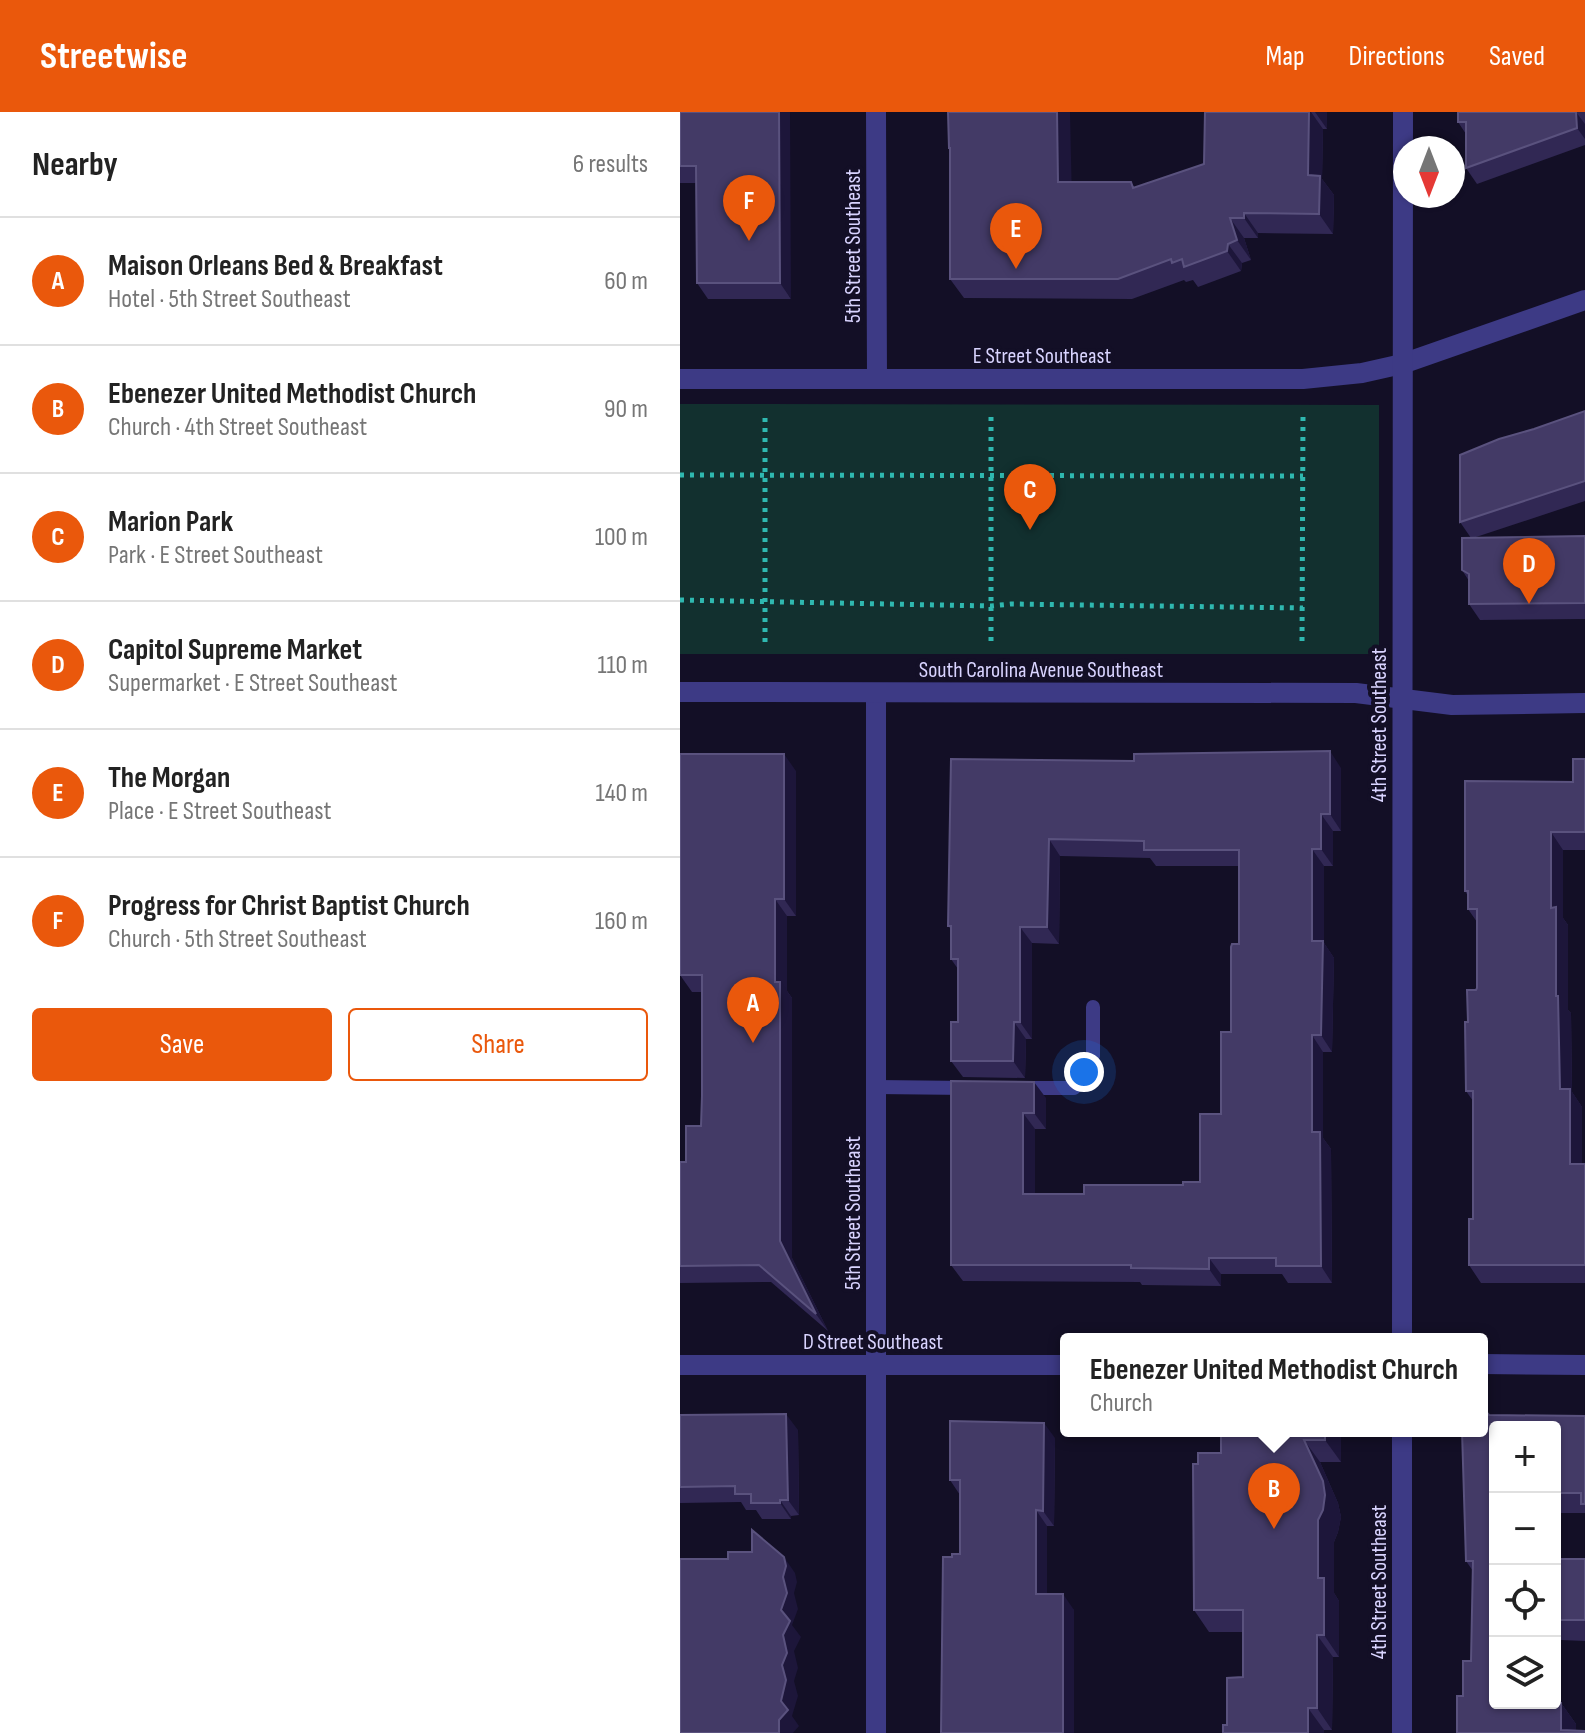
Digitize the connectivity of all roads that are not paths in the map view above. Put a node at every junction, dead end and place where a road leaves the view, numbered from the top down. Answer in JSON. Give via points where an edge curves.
{"nodes":[{"id":1,"x":876,"y":112,"type":"edge"},
{"id":2,"x":1403,"y":112,"type":"edge"},
{"id":3,"x":1585,"y":300,"type":"edge"},
{"id":4,"x":1402,"y":364,"type":"junction"},
{"id":5,"x":680,"y":379,"type":"edge"},
{"id":6,"x":877,"y":379,"type":"junction"},
{"id":7,"x":680,"y":692,"type":"edge"},
{"id":8,"x":876,"y":693,"type":"junction"},
{"id":9,"x":1403,"y":698,"type":"junction"},
{"id":10,"x":1585,"y":703,"type":"edge"},
{"id":11,"x":1093,"y":1007,"type":"dead end"},
{"id":12,"x":876,"y":1087,"type":"junction"},
{"id":13,"x":982,"y":1088,"type":"edge"},
{"id":14,"x":1013,"y":1088,"type":"edge"},
{"id":15,"x":1402,"y":1333,"type":"edge"},
{"id":16,"x":1488,"y":1364,"type":"edge"},
{"id":17,"x":680,"y":1365,"type":"edge"},
{"id":18,"x":876,"y":1365,"type":"junction"},
{"id":19,"x":1060,"y":1365,"type":"edge"},
{"id":20,"x":1585,"y":1365,"type":"edge"},
{"id":21,"x":1402,"y":1437,"type":"edge"},
{"id":22,"x":876,"y":1733,"type":"edge"},
{"id":23,"x":1402,"y":1733,"type":"edge"}],
"edges":[{"from":1,"to":6,"type":"street","name":"5th Street Southeast"},
{"from":2,"to":4,"type":"street","name":"4th Street Southeast"},
{"from":3,"to":4,"type":"street"},
{"from":4,"to":6,"type":"street","name":"E Street Southeast","via":[[1303,379]]},
{"from":4,"to":9,"type":"street","name":"4th Street Southeast"},
{"from":5,"to":6,"type":"street","name":"E Street Southeast"},
{"from":7,"to":8,"type":"street","name":"South Carolina Avenue Southeast"},
{"from":8,"to":9,"type":"street","name":"South Carolina Avenue Southeast","via":[[1356,693]]},
{"from":8,"to":12,"type":"street","name":"5th Street Southeast"},
{"from":9,"to":10,"type":"street","via":[[1452,705]]},
{"from":9,"to":15,"type":"street","name":"4th Street Southeast"},
{"from":11,"to":14,"type":"lane","via":[[1093,1056],[1074,1088]]},
{"from":12,"to":13,"type":"lane"},
{"from":12,"to":18,"type":"street","name":"5th Street Southeast"},
{"from":16,"to":20,"type":"street"},
{"from":17,"to":18,"type":"street","name":"D Street Southeast"},
{"from":18,"to":19,"type":"street","name":"D Street Southeast"},
{"from":18,"to":22,"type":"street","name":"5th Street Southeast"},
{"from":21,"to":23,"type":"street","name":"4th Street Southeast"}]}
